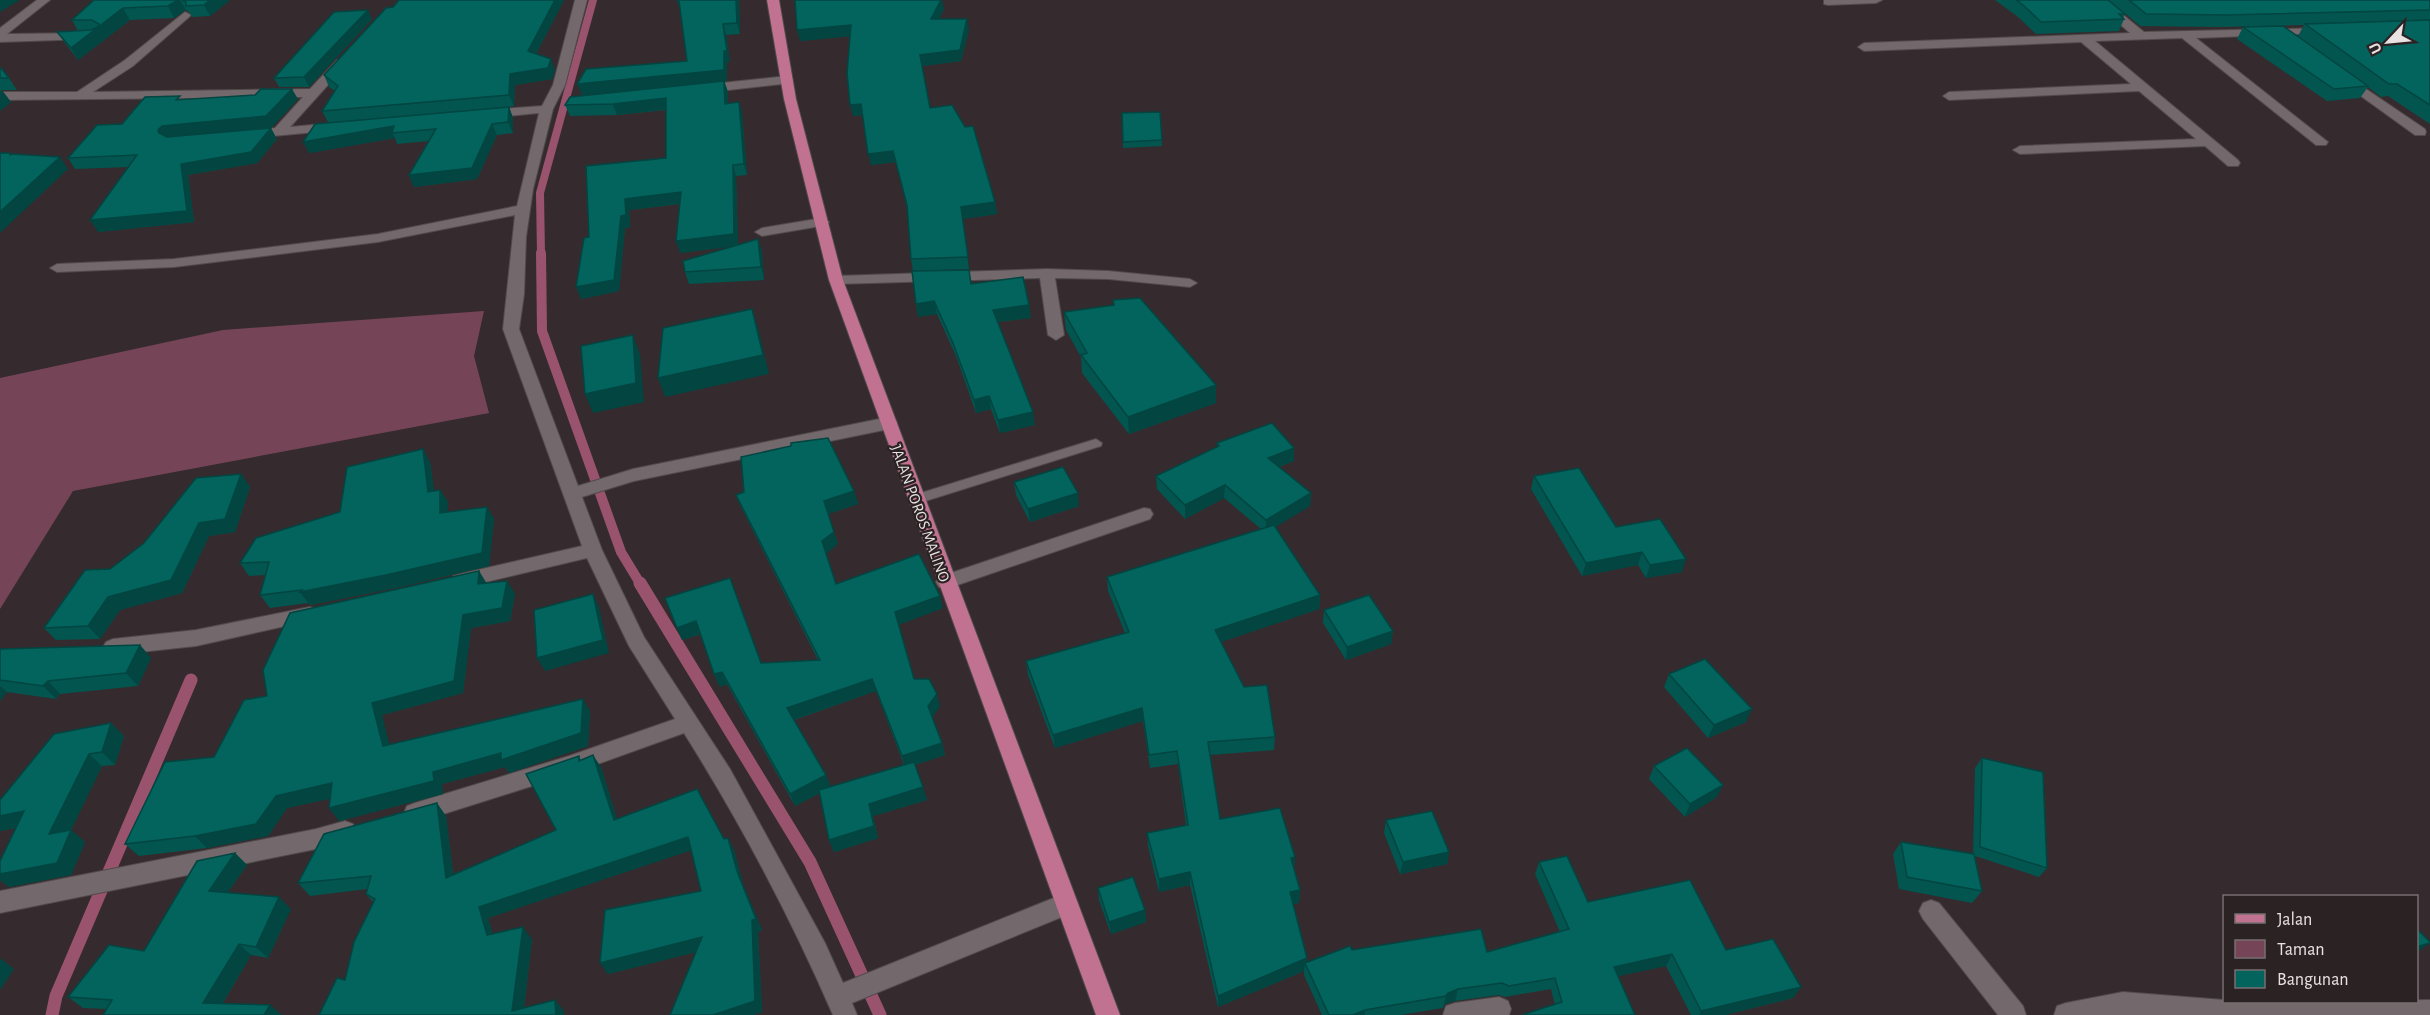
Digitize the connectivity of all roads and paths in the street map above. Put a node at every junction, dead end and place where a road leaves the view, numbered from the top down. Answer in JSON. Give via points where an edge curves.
{"nodes":[{"id":1,"x":44,"y":0,"type":"edge"},
{"id":2,"x":580,"y":0,"type":"edge"},
{"id":3,"x":773,"y":0,"type":"edge"},
{"id":4,"x":1876,"y":0,"type":"edge"},
{"id":5,"x":2098,"y":0,"type":"edge"},
{"id":6,"x":1828,"y":2,"type":"dead end"},
{"id":7,"x":185,"y":15,"type":"edge"},
{"id":8,"x":2337,"y":29,"type":"edge"},
{"id":9,"x":2279,"y":31,"type":"junction"},
{"id":10,"x":2184,"y":34,"type":"junction"},
{"id":11,"x":0,"y":36,"type":"edge"},
{"id":12,"x":98,"y":36,"type":"edge"},
{"id":13,"x":2141,"y":36,"type":"junction"},
{"id":14,"x":2085,"y":39,"type":"junction"},
{"id":15,"x":2298,"y":45,"type":"edge"},
{"id":16,"x":1864,"y":47,"type":"dead end"},
{"id":17,"x":354,"y":50,"type":"edge"},
{"id":18,"x":2335,"y":72,"type":"edge"},
{"id":19,"x":787,"y":80,"type":"junction"},
{"id":20,"x":2143,"y":87,"type":"junction"},
{"id":21,"x":692,"y":90,"type":"edge"},
{"id":22,"x":315,"y":93,"type":"junction"},
{"id":23,"x":0,"y":96,"type":"edge"},
{"id":24,"x":1949,"y":96,"type":"dead end"},
{"id":25,"x":78,"y":97,"type":"junction"},
{"id":26,"x":552,"y":106,"type":"junction"},
{"id":27,"x":476,"y":115,"type":"edge"},
{"id":28,"x":347,"y":126,"type":"edge"},
{"id":29,"x":278,"y":132,"type":"junction"},
{"id":30,"x":2420,"y":132,"type":"dead end"},
{"id":31,"x":236,"y":136,"type":"edge"},
{"id":32,"x":2209,"y":142,"type":"junction"},
{"id":33,"x":2321,"y":142,"type":"dead end"},
{"id":34,"x":2020,"y":150,"type":"dead end"},
{"id":35,"x":2234,"y":163,"type":"dead end"},
{"id":36,"x":523,"y":209,"type":"junction"},
{"id":37,"x":822,"y":222,"type":"junction"},
{"id":38,"x":762,"y":232,"type":"dead end"},
{"id":39,"x":57,"y":268,"type":"dead end"},
{"id":40,"x":1047,"y":273,"type":"junction"},
{"id":41,"x":836,"y":280,"type":"junction"},
{"id":42,"x":1190,"y":283,"type":"dead end"},
{"id":43,"x":1056,"y":335,"type":"dead end"},
{"id":44,"x":889,"y":423,"type":"junction"},
{"id":45,"x":1096,"y":443,"type":"dead end"},
{"id":46,"x":574,"y":493,"type":"junction"},
{"id":47,"x":916,"y":499,"type":"junction"},
{"id":48,"x":1144,"y":514,"type":"dead end"},
{"id":49,"x":593,"y":550,"type":"junction"},
{"id":50,"x":946,"y":582,"type":"junction"},
{"id":51,"x":442,"y":586,"type":"edge"},
{"id":52,"x":325,"y":611,"type":"edge"},
{"id":53,"x":89,"y":649,"type":"edge"},
{"id":54,"x":690,"y":722,"type":"junction"},
{"id":55,"x":395,"y":818,"type":"edge"},
{"id":56,"x":361,"y":827,"type":"edge"},
{"id":57,"x":0,"y":902,"type":"edge"},
{"id":58,"x":1066,"y":904,"type":"junction"},
{"id":59,"x":1931,"y":911,"type":"dead end"},
{"id":60,"x":841,"y":1006,"type":"edge"},
{"id":61,"x":1499,"y":1009,"type":"dead end"},
{"id":62,"x":2430,"y":1012,"type":"edge"},
{"id":63,"x":1108,"y":1015,"type":"edge"},
{"id":64,"x":1455,"y":1015,"type":"edge"},
{"id":65,"x":2014,"y":1015,"type":"edge"},
{"id":66,"x":2066,"y":1015,"type":"edge"}],
"edges":[{"from":1,"to":11,"type":"street"},
{"from":2,"to":26,"type":"street"},
{"from":3,"to":19,"type":"main road","name":"JALAN POROS MALINO"},
{"from":4,"to":6,"type":"street"},
{"from":5,"to":13,"type":"street"},
{"from":7,"to":25,"type":"street","via":[[129,63]]},
{"from":8,"to":9,"type":"street"},
{"from":9,"to":10,"type":"street"},
{"from":9,"to":15,"type":"street"},
{"from":10,"to":13,"type":"street"},
{"from":10,"to":33,"type":"street"},
{"from":11,"to":12,"type":"street"},
{"from":13,"to":14,"type":"street"},
{"from":14,"to":16,"type":"street"},
{"from":14,"to":20,"type":"street"},
{"from":17,"to":22,"type":"street"},
{"from":18,"to":30,"type":"street"},
{"from":19,"to":21,"type":"street"},
{"from":19,"to":37,"type":"main road","name":"JALAN POROS MALINO"},
{"from":20,"to":24,"type":"street"},
{"from":20,"to":32,"type":"street"},
{"from":22,"to":25,"type":"street"},
{"from":22,"to":29,"type":"street"},
{"from":23,"to":25,"type":"street"},
{"from":26,"to":27,"type":"street"},
{"from":26,"to":36,"type":"street"},
{"from":28,"to":29,"type":"street"},
{"from":29,"to":31,"type":"street"},
{"from":32,"to":34,"type":"street"},
{"from":32,"to":35,"type":"street"},
{"from":36,"to":39,"type":"street","via":[[367,240],[174,263]]},
{"from":36,"to":46,"type":"street","via":[[511,329]]},
{"from":37,"to":38,"type":"street"},
{"from":37,"to":41,"type":"main road","name":"JALAN POROS MALINO"},
{"from":40,"to":41,"type":"street"},
{"from":40,"to":42,"type":"street"},
{"from":40,"to":43,"type":"street"},
{"from":41,"to":44,"type":"main road","name":"JALAN POROS MALINO"},
{"from":44,"to":46,"type":"street","via":[[633,475]]},
{"from":44,"to":47,"type":"main road","name":"JALAN POROS MALINO"},
{"from":45,"to":47,"type":"lane"},
{"from":46,"to":49,"type":"street"},
{"from":47,"to":50,"type":"main road","name":"JALAN POROS MALINO"},
{"from":48,"to":50,"type":"street"},
{"from":49,"to":51,"type":"street"},
{"from":49,"to":54,"type":"street","via":[[636,641]]},
{"from":50,"to":58,"type":"main road","name":"JALAN POROS MALINO"},
{"from":52,"to":53,"type":"street","via":[[196,638]]},
{"from":54,"to":55,"type":"street","via":[[570,765]]},
{"from":54,"to":60,"type":"street","via":[[817,951]]},
{"from":56,"to":57,"type":"street"},
{"from":58,"to":60,"type":"street"},
{"from":58,"to":63,"type":"main road","name":"JALAN POROS MALINO"},
{"from":59,"to":65,"type":"street"},
{"from":61,"to":64,"type":"street"},
{"from":62,"to":66,"type":"street","via":[[2270,1015],[2123,1005]]}]}
